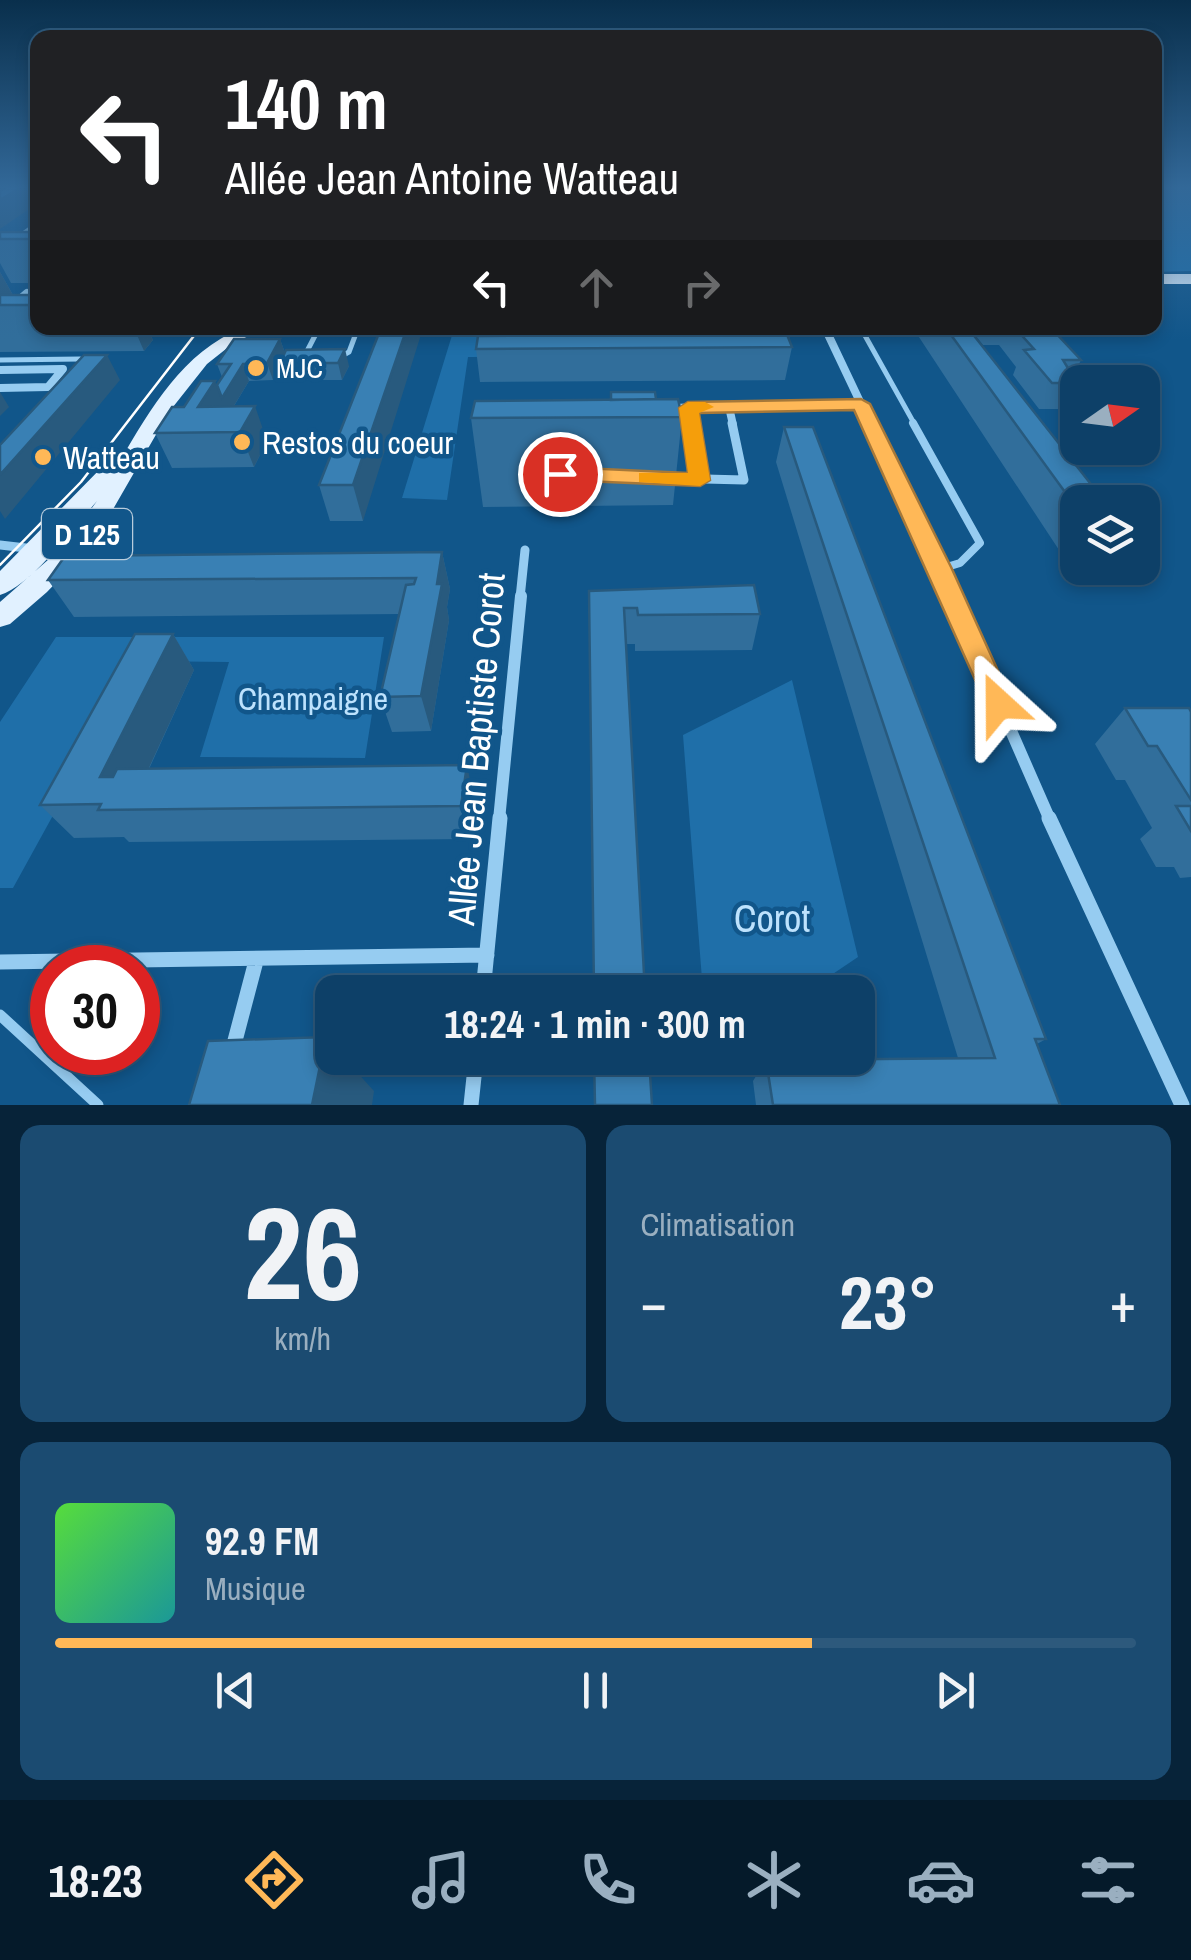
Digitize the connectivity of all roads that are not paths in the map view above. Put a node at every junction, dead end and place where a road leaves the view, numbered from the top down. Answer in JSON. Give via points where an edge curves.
{"nodes":[{"id":1,"x":20,"y":238,"type":"edge"},
{"id":2,"x":0,"y":253,"type":"edge"},
{"id":3,"x":19,"y":255,"type":"edge"},
{"id":4,"x":1162,"y":282,"type":"edge"},
{"id":5,"x":1191,"y":282,"type":"edge"},
{"id":6,"x":26,"y":293,"type":"edge"},
{"id":7,"x":0,"y":316,"type":"edge"},
{"id":8,"x":213,"y":335,"type":"edge"},
{"id":9,"x":235,"y":335,"type":"edge"},
{"id":10,"x":315,"y":335,"type":"edge"},
{"id":11,"x":355,"y":335,"type":"edge"},
{"id":12,"x":828,"y":335,"type":"edge"},
{"id":13,"x":864,"y":335,"type":"edge"},
{"id":14,"x":201,"y":358,"type":"junction"},
{"id":15,"x":80,"y":359,"type":"edge"},
{"id":16,"x":0,"y":360,"type":"edge"},
{"id":17,"x":333,"y":360,"type":"edge"},
{"id":18,"x":312,"y":362,"type":"edge"},
{"id":19,"x":0,"y":370,"type":"edge"},
{"id":20,"x":0,"y":388,"type":"edge"},
{"id":21,"x":861,"y":404,"type":"junction"},
{"id":22,"x":729,"y":407,"type":"junction"},
{"id":23,"x":653,"y":408,"type":"edge"},
{"id":24,"x":688,"y":408,"type":"junction"},
{"id":25,"x":149,"y":430,"type":"junction"},
{"id":26,"x":661,"y":478,"type":"dead end"},
{"id":27,"x":700,"y":480,"type":"junction"},
{"id":28,"x":0,"y":545,"type":"edge"},
{"id":29,"x":525,"y":550,"type":"dead end"},
{"id":30,"x":70,"y":553,"type":"junction"},
{"id":31,"x":23,"y":569,"type":"edge"},
{"id":32,"x":940,"y":569,"type":"junction"},
{"id":33,"x":0,"y":586,"type":"edge"},
{"id":34,"x":0,"y":617,"type":"edge"},
{"id":35,"x":487,"y":954,"type":"junction"},
{"id":36,"x":256,"y":961,"type":"junction"},
{"id":37,"x":0,"y":962,"type":"edge"},
{"id":38,"x":485,"y":975,"type":"edge"},
{"id":39,"x":0,"y":1015,"type":"edge"},
{"id":40,"x":228,"y":1069,"type":"edge"},
{"id":41,"x":475,"y":1075,"type":"edge"},
{"id":42,"x":98,"y":1105,"type":"edge"},
{"id":43,"x":472,"y":1105,"type":"edge"},
{"id":44,"x":1182,"y":1105,"type":"edge"}],
"edges":[{"from":1,"to":2,"type":"street"},
{"from":2,"to":3,"type":"street"},
{"from":4,"to":5,"type":"main road"},
{"from":6,"to":7,"type":"street"},
{"from":8,"to":14,"type":"main road","number":"D 125"},
{"from":9,"to":14,"type":"main road","number":"D 125"},
{"from":10,"to":18,"type":"lane","via":[[304,356]]},
{"from":11,"to":17,"type":"lane","via":[[349,352]]},
{"from":12,"to":21,"type":"street"},
{"from":13,"to":32,"type":"lane","via":[[980,543],[960,563]]},
{"from":14,"to":25,"type":"main road","number":"D 125"},
{"from":15,"to":16,"type":"lane"},
{"from":19,"to":20,"type":"street","via":[[63,370],[48,387]]},
{"from":21,"to":22,"type":"street"},
{"from":21,"to":32,"type":"street"},
{"from":22,"to":24,"type":"street"},
{"from":22,"to":27,"type":"street","via":[[744,480]]},
{"from":23,"to":24,"type":"street"},
{"from":24,"to":27,"type":"street"},
{"from":25,"to":30,"type":"main road","number":"D 125"},
{"from":25,"to":31,"type":"main road","number":"D 125"},
{"from":26,"to":27,"type":"street"},
{"from":28,"to":31,"type":"street"},
{"from":29,"to":35,"type":"street","name":"Allée Jean Baptiste Corot"},
{"from":30,"to":31,"type":"main road","number":"D 125"},
{"from":30,"to":31,"type":"street"},
{"from":31,"to":33,"type":"main road","number":"D 125"},
{"from":31,"to":34,"type":"main road","number":"D 125"},
{"from":32,"to":44,"type":"street"},
{"from":35,"to":36,"type":"street"},
{"from":35,"to":38,"type":"street","name":"Allée Jean Baptiste Corot"},
{"from":36,"to":37,"type":"street"},
{"from":36,"to":40,"type":"street"},
{"from":39,"to":42,"type":"lane"},
{"from":41,"to":43,"type":"street"}]}
